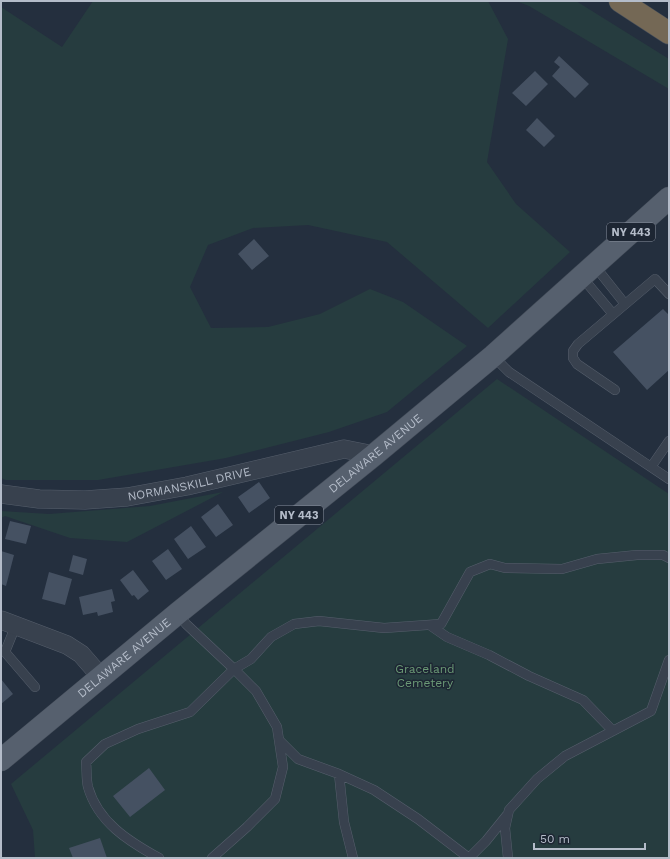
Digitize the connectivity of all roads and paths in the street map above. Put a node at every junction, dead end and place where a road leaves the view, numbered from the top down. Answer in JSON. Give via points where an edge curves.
{"nodes":[{"id":1,"x":620,"y":1,"type":"edge"},
{"id":2,"x":669,"y":33,"type":"edge"},
{"id":3,"x":669,"y":198,"type":"edge"},
{"id":4,"x":587,"y":270,"type":"junction"},
{"id":5,"x":669,"y":294,"type":"edge"},
{"id":6,"x":625,"y":304,"type":"junction"},
{"id":7,"x":613,"y":314,"type":"junction"},
{"id":8,"x":493,"y":356,"type":"junction"},
{"id":9,"x":616,"y":390,"type":"dead end"},
{"id":10,"x":669,"y":441,"type":"edge"},
{"id":11,"x":374,"y":455,"type":"junction"},
{"id":12,"x":651,"y":467,"type":"junction"},
{"id":13,"x":669,"y":479,"type":"edge"},
{"id":14,"x":1,"y":494,"type":"edge"},
{"id":15,"x":669,"y":558,"type":"edge"},
{"id":16,"x":178,"y":613,"type":"junction"},
{"id":17,"x":9,"y":623,"type":"edge"},
{"id":18,"x":431,"y":626,"type":"junction"},
{"id":19,"x":669,"y":660,"type":"edge"},
{"id":20,"x":234,"y":669,"type":"junction"},
{"id":21,"x":101,"y":677,"type":"junction"},
{"id":22,"x":35,"y":687,"type":"dead end"},
{"id":23,"x":614,"y":731,"type":"junction"},
{"id":24,"x":279,"y":740,"type":"junction"},
{"id":25,"x":1,"y":760,"type":"edge"},
{"id":26,"x":339,"y":774,"type":"junction"},
{"id":27,"x":508,"y":814,"type":"junction"},
{"id":28,"x":159,"y":858,"type":"edge"},
{"id":29,"x":212,"y":858,"type":"edge"},
{"id":30,"x":353,"y":858,"type":"edge"},
{"id":31,"x":469,"y":858,"type":"edge"},
{"id":32,"x":508,"y":858,"type":"edge"}],
"edges":[{"from":1,"to":2,"type":"highway"},
{"from":3,"to":4,"type":"main road","name":"DELAWARE AVENUE","number":"NY 443"},
{"from":4,"to":6,"type":"lane"},
{"from":4,"to":7,"type":"lane"},
{"from":4,"to":8,"type":"main road","name":"DELAWARE AVENUE","number":"NY 443"},
{"from":5,"to":6,"type":"lane","via":[[655,279]]},
{"from":6,"to":7,"type":"lane"},
{"from":7,"to":9,"type":"lane","via":[[578,344],[573,350],[573,358],[577,364]]},
{"from":8,"to":11,"type":"main road","name":"DELAWARE AVENUE","number":"NY 443"},
{"from":8,"to":12,"type":"lane","via":[[509,372]]},
{"from":10,"to":12,"type":"lane"},
{"from":11,"to":14,"type":"street","name":"NORMANSKILL DRIVE","via":[[344,449],[187,486],[127,497],[85,500],[39,499]]},
{"from":11,"to":16,"type":"main road","name":"DELAWARE AVENUE","number":"NY 443"},
{"from":12,"to":13,"type":"lane"},
{"from":15,"to":18,"type":"lane","via":[[663,555],[637,555],[597,559],[562,569],[505,568],[490,564],[470,572],[441,624]]},
{"from":16,"to":20,"type":"lane","via":[[186,624]]},
{"from":16,"to":21,"type":"main road","name":"DELAWARE AVENUE","number":"NY 443"},
{"from":17,"to":21,"type":"street","via":[[67,645],[81,654]]},
{"from":17,"to":22,"type":"lane","via":[[5,652]]},
{"from":18,"to":20,"type":"lane","via":[[384,628],[319,621],[294,624],[271,637],[251,659]]},
{"from":18,"to":23,"type":"lane","via":[[447,637],[583,700]]},
{"from":19,"to":23,"type":"lane","via":[[651,711]]},
{"from":20,"to":24,"type":"lane","via":[[256,691],[277,727]]},
{"from":20,"to":28,"type":"lane","via":[[190,712],[138,729],[104,744],[86,762],[88,786],[97,808],[114,830]]},
{"from":21,"to":25,"type":"main road","name":"DELAWARE AVENUE","number":"NY 443"},
{"from":23,"to":27,"type":"lane","via":[[565,756],[537,778]]},
{"from":24,"to":26,"type":"lane","via":[[298,759]]},
{"from":24,"to":29,"type":"lane","via":[[283,767],[275,799]]},
{"from":26,"to":30,"type":"lane","via":[[344,822]]},
{"from":26,"to":31,"type":"lane","via":[[374,790],[418,818]]},
{"from":27,"to":31,"type":"lane"},
{"from":27,"to":32,"type":"lane","via":[[505,828]]}]}
